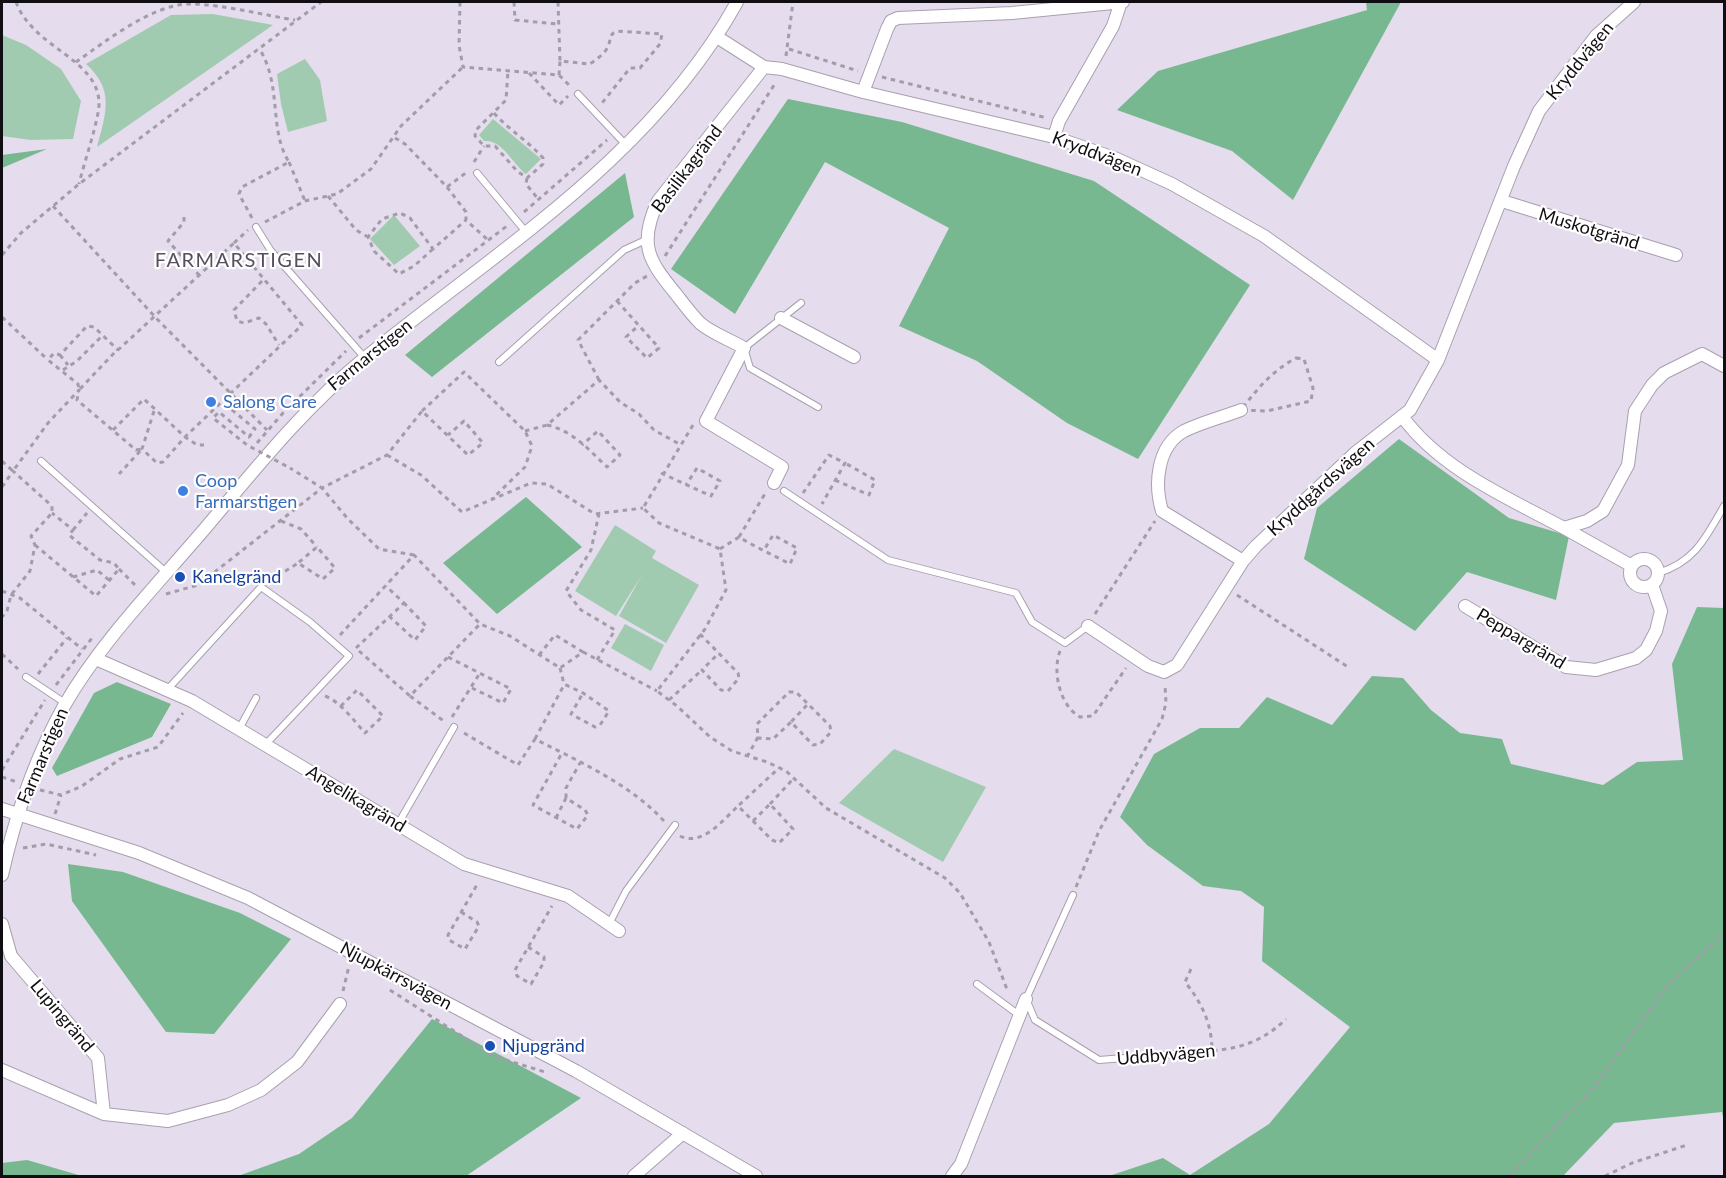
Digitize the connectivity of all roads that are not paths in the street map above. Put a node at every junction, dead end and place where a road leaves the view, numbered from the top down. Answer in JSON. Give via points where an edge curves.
{"nodes":[{"id":1,"x":737,"y":2,"type":"edge"},
{"id":2,"x":1122,"y":2,"type":"edge"},
{"id":3,"x":1634,"y":2,"type":"edge"},
{"id":4,"x":717,"y":37,"type":"junction"},
{"id":5,"x":764,"y":67,"type":"junction"},
{"id":6,"x":576,"y":92,"type":"road end"},
{"id":7,"x":863,"y":92,"type":"junction"},
{"id":8,"x":1054,"y":136,"type":"junction"},
{"id":9,"x":628,"y":146,"type":"junction"},
{"id":10,"x":477,"y":173,"type":"dead end"},
{"id":11,"x":1502,"y":201,"type":"junction"},
{"id":12,"x":256,"y":227,"type":"road end"},
{"id":13,"x":526,"y":233,"type":"junction"},
{"id":14,"x":648,"y":239,"type":"junction"},
{"id":15,"x":1676,"y":255,"type":"dead end"},
{"id":16,"x":801,"y":303,"type":"dead end"},
{"id":17,"x":781,"y":318,"type":"junction"},
{"id":18,"x":744,"y":348,"type":"junction"},
{"id":19,"x":854,"y":357,"type":"dead end"},
{"id":20,"x":365,"y":358,"type":"junction"},
{"id":21,"x":1438,"y":360,"type":"junction"},
{"id":22,"x":499,"y":363,"type":"dead end"},
{"id":23,"x":1725,"y":366,"type":"edge"},
{"id":24,"x":818,"y":407,"type":"dead end"},
{"id":25,"x":1241,"y":410,"type":"road end"},
{"id":26,"x":1402,"y":416,"type":"junction"},
{"id":27,"x":41,"y":461,"type":"dead end"},
{"id":28,"x":779,"y":487,"type":"joint"},
{"id":29,"x":1725,"y":506,"type":"edge"},
{"id":30,"x":1564,"y":528,"type":"junction"},
{"id":31,"x":1243,"y":561,"type":"junction"},
{"id":32,"x":1632,"y":566,"type":"junction"},
{"id":33,"x":168,"y":573,"type":"junction"},
{"id":34,"x":1658,"y":573,"type":"junction"},
{"id":35,"x":1652,"y":585,"type":"junction"},
{"id":36,"x":1465,"y":606,"type":"dead end"},
{"id":37,"x":1088,"y":626,"type":"joint"},
{"id":38,"x":96,"y":659,"type":"junction"},
{"id":39,"x":26,"y":677,"type":"road end"},
{"id":40,"x":167,"y":690,"type":"junction"},
{"id":41,"x":256,"y":699,"type":"dead end"},
{"id":42,"x":66,"y":703,"type":"junction"},
{"id":43,"x":454,"y":727,"type":"road end"},
{"id":44,"x":239,"y":729,"type":"junction"},
{"id":45,"x":266,"y":745,"type":"junction"},
{"id":46,"x":2,"y":809,"type":"edge"},
{"id":47,"x":18,"y":815,"type":"junction"},
{"id":48,"x":398,"y":825,"type":"junction"},
{"id":49,"x":674,"y":827,"type":"road end"},
{"id":50,"x":2,"y":875,"type":"edge"},
{"id":51,"x":1073,"y":895,"type":"road end"},
{"id":52,"x":2,"y":924,"type":"edge"},
{"id":53,"x":614,"y":928,"type":"joint"},
{"id":54,"x":977,"y":984,"type":"dead end"},
{"id":55,"x":1026,"y":999,"type":"junction"},
{"id":56,"x":340,"y":1004,"type":"road end"},
{"id":57,"x":1019,"y":1016,"type":"junction"},
{"id":58,"x":1175,"y":1054,"type":"road end"},
{"id":59,"x":2,"y":1070,"type":"edge"},
{"id":60,"x":104,"y":1114,"type":"junction"},
{"id":61,"x":683,"y":1133,"type":"junction"},
{"id":62,"x":634,"y":1176,"type":"edge"},
{"id":63,"x":756,"y":1176,"type":"edge"},
{"id":64,"x":951,"y":1176,"type":"edge"}],
"edges":[{"from":1,"to":4,"type":"street","name":"Farmarstigen"},
{"from":2,"to":7,"type":"street","via":[[1012,14],[898,18],[887,28]]},
{"from":2,"to":8,"type":"street"},
{"from":3,"to":11,"type":"street","name":"Kryddvägen","via":[[1596,36],[1539,111]]},
{"from":4,"to":5,"type":"street","name":"Kryddvägen"},
{"from":4,"to":9,"type":"street","name":"Farmarstigen","via":[[675,94]]},
{"from":5,"to":7,"type":"street","name":"Kryddvägen"},
{"from":5,"to":14,"type":"street","name":"Basilikagränd","via":[[658,201],[650,219]]},
{"from":6,"to":9,"type":"lane"},
{"from":7,"to":8,"type":"street","name":"Kryddvägen"},
{"from":8,"to":21,"type":"street","name":"Kryddvägen","via":[[1172,184],[1255,230]]},
{"from":9,"to":13,"type":"street","name":"Farmarstigen"},
{"from":10,"to":13,"type":"lane"},
{"from":11,"to":15,"type":"street","name":"Muskotgränd"},
{"from":11,"to":21,"type":"street","name":"Kryddvägen"},
{"from":12,"to":20,"type":"lane","via":[[271,251]]},
{"from":13,"to":20,"type":"street","name":"Farmarstigen"},
{"from":14,"to":18,"type":"street","name":"Basilikagränd","via":[[649,258],[656,270],[700,324]]},
{"from":14,"to":22,"type":"lane","via":[[624,250]]},
{"from":16,"to":17,"type":"lane"},
{"from":17,"to":18,"type":"lane"},
{"from":17,"to":19,"type":"street"},
{"from":18,"to":24,"type":"lane","via":[[750,368]]},
{"from":18,"to":28,"type":"street","via":[[706,421],[782,467]]},
{"from":20,"to":33,"type":"street","name":"Farmarstigen","via":[[322,394],[287,432]]},
{"from":21,"to":26,"type":"street","name":"Kryddvägen","via":[[1410,410]]},
{"from":23,"to":30,"type":"street","via":[[1702,354],[1658,379],[1635,411],[1628,465],[1603,511]]},
{"from":25,"to":31,"type":"street","via":[[1183,432],[1168,448],[1158,479],[1162,511]]},
{"from":26,"to":30,"type":"street","via":[[1460,471]]},
{"from":26,"to":31,"type":"street","name":"Kryddgårdsvägen","via":[[1355,453]]},
{"from":27,"to":33,"type":"lane"},
{"from":28,"to":37,"type":"lane","via":[[888,560],[1016,593],[1032,622],[1065,643]]},
{"from":29,"to":34,"type":"lane","via":[[1688,560]]},
{"from":30,"to":32,"type":"street"},
{"from":31,"to":37,"type":"street","name":"Kryddgårdsvägen","via":[[1177,665],[1164,672]]},
{"from":32,"to":34,"type":"street","via":[[1646,560],[1653,563]]},
{"from":32,"to":35,"type":"street","via":[[1630,577],[1634,583]]},
{"from":33,"to":38,"type":"street","name":"Farmarstigen"},
{"from":34,"to":35,"type":"street"},
{"from":35,"to":36,"type":"street","name":"Peppargränd","via":[[1661,611],[1646,650],[1636,658],[1596,670],[1566,667]]},
{"from":38,"to":40,"type":"street","name":"Angelikagränd"},
{"from":38,"to":42,"type":"street","name":"Farmarstigen"},
{"from":39,"to":42,"type":"lane"},
{"from":40,"to":44,"type":"street","name":"Angelikagränd"},
{"from":40,"to":45,"type":"lane","via":[[261,587],[349,656]]},
{"from":41,"to":44,"type":"lane"},
{"from":42,"to":47,"type":"street","name":"Farmarstigen","via":[[48,736]]},
{"from":43,"to":48,"type":"lane"},
{"from":44,"to":45,"type":"street","name":"Angelikagränd"},
{"from":45,"to":48,"type":"street","name":"Angelikagränd"},
{"from":46,"to":47,"type":"street","name":"Njupkärrsvägen"},
{"from":47,"to":50,"type":"street"},
{"from":47,"to":61,"type":"street","name":"Njupkärrsvägen","via":[[150,857],[248,898],[350,958],[576,1071]]},
{"from":48,"to":53,"type":"street","name":"Angelikagränd","via":[[464,864],[568,896]]},
{"from":49,"to":53,"type":"lane","via":[[626,891]]},
{"from":51,"to":55,"type":"lane"},
{"from":52,"to":60,"type":"street","name":"Lupingränd","via":[[11,956],[98,1058]]},
{"from":54,"to":57,"type":"lane"},
{"from":55,"to":57,"type":"street"},
{"from":55,"to":58,"type":"lane","name":"Uddbyvägen","via":[[1035,1020],[1099,1060]]},
{"from":56,"to":60,"type":"street","via":[[297,1062],[250,1095],[168,1121]]},
{"from":57,"to":64,"type":"street","via":[[961,1164]]},
{"from":59,"to":60,"type":"street"},
{"from":61,"to":62,"type":"street"},
{"from":61,"to":63,"type":"street","name":"Njupkärrsvägen"}]}
